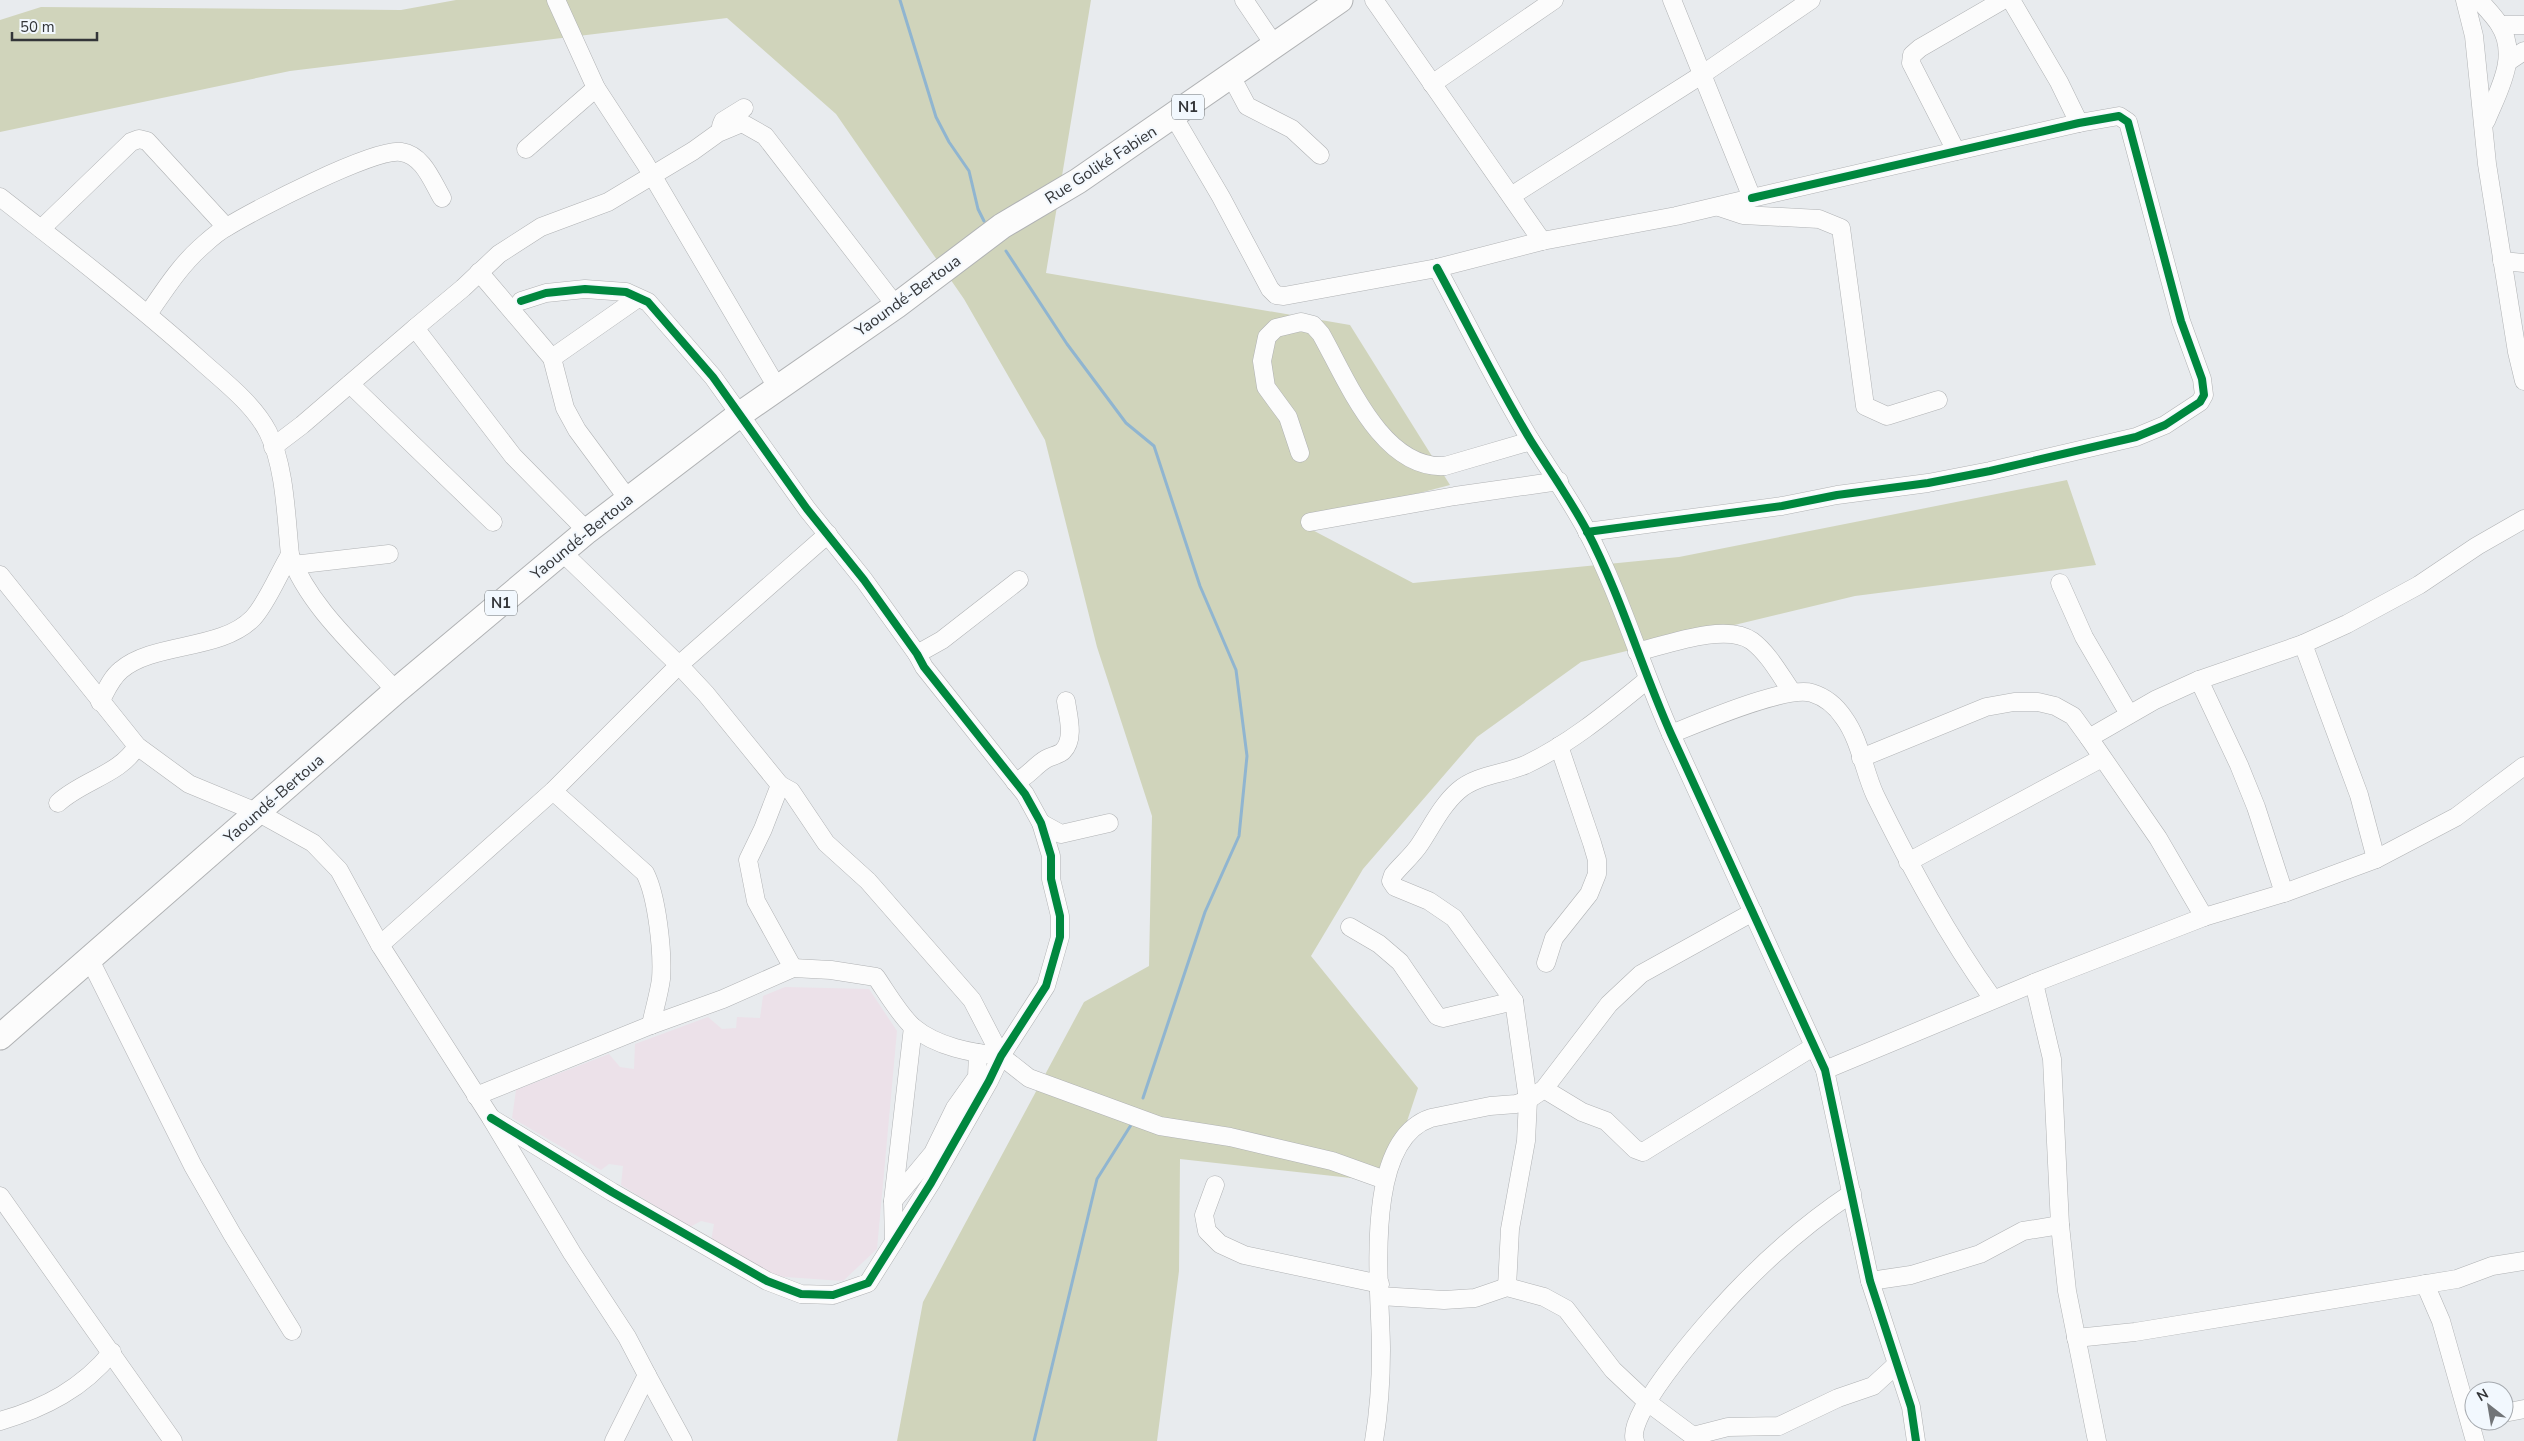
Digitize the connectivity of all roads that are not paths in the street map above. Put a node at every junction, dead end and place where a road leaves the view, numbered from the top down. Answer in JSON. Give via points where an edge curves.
{"nodes":[{"id":1,"x":556,"y":0,"type":"edge"},
{"id":2,"x":1244,"y":0,"type":"edge"},
{"id":3,"x":1340,"y":0,"type":"edge"},
{"id":4,"x":1374,"y":0,"type":"edge"},
{"id":5,"x":1554,"y":0,"type":"edge"},
{"id":6,"x":1672,"y":0,"type":"edge"},
{"id":7,"x":1811,"y":0,"type":"edge"},
{"id":8,"x":2003,"y":0,"type":"edge"},
{"id":9,"x":2012,"y":0,"type":"edge"},
{"id":10,"x":2465,"y":0,"type":"edge"},
{"id":11,"x":2479,"y":0,"type":"edge"},
{"id":12,"x":2500,"y":25,"type":"junction"},
{"id":13,"x":2524,"y":25,"type":"edge"},
{"id":14,"x":1275,"y":46,"type":"junction"},
{"id":15,"x":2524,"y":51,"type":"edge"},
{"id":16,"x":2509,"y":61,"type":"junction"},
{"id":17,"x":1703,"y":74,"type":"junction"},
{"id":18,"x":1231,"y":76,"type":"junction"},
{"id":19,"x":1432,"y":84,"type":"junction"},
{"id":20,"x":596,"y":88,"type":"junction"},
{"id":21,"x":744,"y":108,"type":"dead end"},
{"id":22,"x":1174,"y":117,"type":"junction"},
{"id":23,"x":2080,"y":123,"type":"junction"},
{"id":24,"x":2484,"y":124,"type":"junction"},
{"id":25,"x":718,"y":133,"type":"junction"},
{"id":26,"x":526,"y":149,"type":"dead end"},
{"id":27,"x":1956,"y":151,"type":"junction"},
{"id":28,"x":1320,"y":155,"type":"dead end"},
{"id":29,"x":652,"y":175,"type":"junction"},
{"id":30,"x":1511,"y":196,"type":"junction"},
{"id":31,"x":0,"y":197,"type":"edge"},
{"id":32,"x":442,"y":198,"type":"dead end"},
{"id":33,"x":1752,"y":198,"type":"junction"},
{"id":34,"x":1719,"y":206,"type":"junction"},
{"id":35,"x":1033,"y":210,"type":"joint"},
{"id":36,"x":226,"y":227,"type":"junction"},
{"id":37,"x":41,"y":229,"type":"junction"},
{"id":38,"x":1542,"y":241,"type":"junction"},
{"id":39,"x":2502,"y":261,"type":"junction"},
{"id":40,"x":2524,"y":263,"type":"edge"},
{"id":41,"x":1437,"y":268,"type":"junction"},
{"id":42,"x":479,"y":272,"type":"junction"},
{"id":43,"x":638,"y":298,"type":"junction"},
{"id":44,"x":521,"y":301,"type":"dead end"},
{"id":45,"x":896,"y":306,"type":"junction"},
{"id":46,"x":148,"y":314,"type":"junction"},
{"id":47,"x":415,"y":328,"type":"junction"},
{"id":48,"x":552,"y":358,"type":"junction"},
{"id":49,"x":2524,"y":381,"type":"edge"},
{"id":50,"x":350,"y":384,"type":"junction"},
{"id":51,"x":778,"y":389,"type":"junction"},
{"id":52,"x":1938,"y":400,"type":"dead end"},
{"id":53,"x":740,"y":415,"type":"junction"},
{"id":54,"x":1531,"y":441,"type":"junction"},
{"id":55,"x":273,"y":447,"type":"junction"},
{"id":56,"x":1300,"y":452,"type":"dead end"},
{"id":57,"x":1559,"y":481,"type":"junction"},
{"id":58,"x":628,"y":499,"type":"junction"},
{"id":59,"x":2524,"y":519,"type":"edge"},
{"id":60,"x":493,"y":522,"type":"dead end"},
{"id":61,"x":1310,"y":522,"type":"dead end"},
{"id":62,"x":588,"y":531,"type":"junction"},
{"id":63,"x":1587,"y":532,"type":"junction"},
{"id":64,"x":828,"y":534,"type":"junction"},
{"id":65,"x":562,"y":552,"type":"junction"},
{"id":66,"x":389,"y":554,"type":"dead end"},
{"id":67,"x":291,"y":560,"type":"junction"},
{"id":68,"x":0,"y":575,"type":"edge"},
{"id":69,"x":1019,"y":580,"type":"dead end"},
{"id":70,"x":2060,"y":583,"type":"dead end"},
{"id":71,"x":2303,"y":644,"type":"junction"},
{"id":72,"x":1637,"y":652,"type":"junction"},
{"id":73,"x":917,"y":654,"type":"junction"},
{"id":74,"x":679,"y":665,"type":"junction"},
{"id":75,"x":1647,"y":680,"type":"junction"},
{"id":76,"x":2199,"y":680,"type":"junction"},
{"id":77,"x":396,"y":691,"type":"junction"},
{"id":78,"x":1792,"y":692,"type":"junction"},
{"id":79,"x":1066,"y":701,"type":"dead end"},
{"id":80,"x":100,"y":702,"type":"junction"},
{"id":81,"x":2129,"y":714,"type":"junction"},
{"id":82,"x":1670,"y":734,"type":"junction"},
{"id":83,"x":2089,"y":738,"type":"junction"},
{"id":84,"x":137,"y":746,"type":"junction"},
{"id":85,"x":1559,"y":746,"type":"junction"},
{"id":86,"x":1861,"y":758,"type":"junction"},
{"id":87,"x":2102,"y":758,"type":"junction"},
{"id":88,"x":2524,"y":766,"type":"edge"},
{"id":89,"x":1015,"y":782,"type":"junction"},
{"id":90,"x":780,"y":785,"type":"junction"},
{"id":91,"x":553,"y":791,"type":"junction"},
{"id":92,"x":58,"y":803,"type":"dead end"},
{"id":93,"x":258,"y":813,"type":"junction"},
{"id":94,"x":1041,"y":823,"type":"junction"},
{"id":95,"x":1109,"y":823,"type":"dead end"},
{"id":96,"x":2376,"y":859,"type":"junction"},
{"id":97,"x":1908,"y":862,"type":"junction"},
{"id":98,"x":2284,"y":893,"type":"junction"},
{"id":99,"x":1753,"y":912,"type":"junction"},
{"id":100,"x":2204,"y":917,"type":"junction"},
{"id":101,"x":1350,"y":927,"type":"dead end"},
{"id":102,"x":380,"y":945,"type":"junction"},
{"id":103,"x":89,"y":958,"type":"junction"},
{"id":104,"x":1546,"y":963,"type":"dead end"},
{"id":105,"x":793,"y":968,"type":"junction"},
{"id":106,"x":2034,"y":983,"type":"junction"},
{"id":107,"x":1993,"y":999,"type":"junction"},
{"id":108,"x":1514,"y":1002,"type":"junction"},
{"id":109,"x":651,"y":1025,"type":"junction"},
{"id":110,"x":913,"y":1026,"type":"junction"},
{"id":111,"x":0,"y":1037,"type":"edge"},
{"id":112,"x":1814,"y":1047,"type":"junction"},
{"id":113,"x":978,"y":1054,"type":"junction"},
{"id":114,"x":1001,"y":1056,"type":"junction"},
{"id":115,"x":1825,"y":1070,"type":"junction"},
{"id":116,"x":1544,"y":1088,"type":"junction"},
{"id":117,"x":476,"y":1096,"type":"junction"},
{"id":118,"x":1528,"y":1100,"type":"junction"},
{"id":119,"x":491,"y":1118,"type":"junction"},
{"id":120,"x":1385,"y":1180,"type":"junction"},
{"id":121,"x":1215,"y":1186,"type":"dead end"},
{"id":122,"x":1852,"y":1193,"type":"junction"},
{"id":123,"x":0,"y":1196,"type":"edge"},
{"id":124,"x":894,"y":1201,"type":"junction"},
{"id":125,"x":2060,"y":1226,"type":"junction"},
{"id":126,"x":894,"y":1242,"type":"junction"},
{"id":127,"x":2524,"y":1261,"type":"edge"},
{"id":128,"x":1870,"y":1281,"type":"junction"},
{"id":129,"x":2425,"y":1284,"type":"junction"},
{"id":130,"x":1507,"y":1287,"type":"junction"},
{"id":131,"x":1380,"y":1290,"type":"junction"},
{"id":132,"x":292,"y":1331,"type":"dead end"},
{"id":133,"x":2076,"y":1338,"type":"junction"},
{"id":134,"x":112,"y":1352,"type":"junction"},
{"id":135,"x":1896,"y":1365,"type":"junction"},
{"id":136,"x":648,"y":1375,"type":"junction"},
{"id":137,"x":2464,"y":1394,"type":"edge"},
{"id":138,"x":1646,"y":1401,"type":"junction"},
{"id":139,"x":0,"y":1421,"type":"edge"},
{"id":140,"x":173,"y":1441,"type":"edge"},
{"id":141,"x":614,"y":1441,"type":"edge"},
{"id":142,"x":683,"y":1441,"type":"edge"},
{"id":143,"x":1374,"y":1441,"type":"edge"},
{"id":144,"x":1636,"y":1441,"type":"edge"},
{"id":145,"x":1916,"y":1441,"type":"edge"},
{"id":146,"x":2097,"y":1441,"type":"edge"}],
"edges":[{"from":1,"to":20,"type":"street"},
{"from":2,"to":14,"type":"street"},
{"from":3,"to":14,"type":"highway","name":"Rue Goliké Fabien","number":"N1"},
{"from":4,"to":19,"type":"street"},
{"from":5,"to":19,"type":"street"},
{"from":6,"to":17,"type":"street"},
{"from":7,"to":17,"type":"street"},
{"from":8,"to":27,"type":"street","via":[[1912,55],[1911,64]]},
{"from":9,"to":23,"type":"street"},
{"from":10,"to":24,"type":"street","via":[[2474,36]]},
{"from":11,"to":12,"type":"street"},
{"from":12,"to":13,"type":"street"},
{"from":12,"to":16,"type":"street","via":[[2507,41]]},
{"from":14,"to":18,"type":"highway","name":"Rue Goliké Fabien","number":"N1"},
{"from":15,"to":16,"type":"street"},
{"from":16,"to":24,"type":"street"},
{"from":17,"to":30,"type":"street"},
{"from":17,"to":33,"type":"street"},
{"from":18,"to":22,"type":"highway","name":"Rue Goliké Fabien","number":"N1"},
{"from":18,"to":28,"type":"street","via":[[1247,106],[1292,129]]},
{"from":19,"to":30,"type":"street"},
{"from":20,"to":26,"type":"street"},
{"from":20,"to":29,"type":"street"},
{"from":21,"to":25,"type":"street","via":[[724,121]]},
{"from":22,"to":35,"type":"highway","name":"Rue Goliké Fabien","number":"N1"},
{"from":22,"to":41,"type":"street","via":[[1270,289],[1276,294],[1284,296]]},
{"from":23,"to":27,"type":"street"},
{"from":23,"to":63,"type":"street","via":[[2118,116],[2128,122],[2178,312],[2202,379],[2204,395],[2200,402],[2165,425],[2136,437],[1990,471],[1782,506]]},
{"from":24,"to":39,"type":"street"},
{"from":25,"to":29,"type":"street"},
{"from":25,"to":45,"type":"street","via":[[742,123],[765,136]]},
{"from":27,"to":33,"type":"street"},
{"from":29,"to":42,"type":"street","via":[[608,202],[541,227],[499,254]]},
{"from":29,"to":51,"type":"street"},
{"from":30,"to":38,"type":"street"},
{"from":31,"to":37,"type":"street"},
{"from":32,"to":36,"type":"street","via":[[424,166],[413,156],[400,152],[380,154],[343,168]]},
{"from":33,"to":34,"type":"street"},
{"from":34,"to":38,"type":"street"},
{"from":34,"to":52,"type":"street","via":[[1743,215],[1819,219],[1841,228],[1865,406],[1887,416]]},
{"from":35,"to":45,"type":"highway","name":"Yaoundé-Bertoua","number":"N1","via":[[1002,226]]},
{"from":36,"to":37,"type":"street","via":[[147,141],[139,139],[131,142]]},
{"from":36,"to":46,"type":"street","via":[[180,269]]},
{"from":37,"to":46,"type":"street"},
{"from":38,"to":41,"type":"street"},
{"from":39,"to":40,"type":"street"},
{"from":39,"to":49,"type":"street"},
{"from":41,"to":54,"type":"street"},
{"from":42,"to":47,"type":"street"},
{"from":42,"to":48,"type":"street"},
{"from":43,"to":44,"type":"street","via":[[626,292],[586,289],[546,292]]},
{"from":43,"to":48,"type":"street"},
{"from":43,"to":53,"type":"street","via":[[648,302],[713,377]]},
{"from":45,"to":51,"type":"highway","name":"Yaoundé-Bertoua","number":"N1"},
{"from":46,"to":55,"type":"street","via":[[258,415]]},
{"from":47,"to":50,"type":"street"},
{"from":47,"to":62,"type":"street","via":[[513,456]]},
{"from":48,"to":58,"type":"street","via":[[565,408],[577,430]]},
{"from":50,"to":55,"type":"street"},
{"from":50,"to":60,"type":"street"},
{"from":51,"to":53,"type":"highway","name":"Yaoundé-Bertoua","number":"N1"},
{"from":53,"to":58,"type":"highway","name":"Yaoundé-Bertoua","number":"N1"},
{"from":53,"to":64,"type":"street"},
{"from":54,"to":56,"type":"street","via":[[1432,467],[1396,450],[1370,423],[1321,334],[1313,325],[1301,322],[1276,328],[1268,337],[1262,361],[1266,386],[1288,417]]},
{"from":54,"to":57,"type":"street"},
{"from":55,"to":67,"type":"street","via":[[282,483]]},
{"from":57,"to":61,"type":"street"},
{"from":57,"to":63,"type":"street"},
{"from":58,"to":62,"type":"highway","name":"Yaoundé-Bertoua","number":"N1"},
{"from":59,"to":71,"type":"street","via":[[2419,585]]},
{"from":62,"to":65,"type":"highway","name":"Yaoundé-Bertoua","number":"N1"},
{"from":63,"to":72,"type":"street","via":[[1612,584]]},
{"from":64,"to":73,"type":"street"},
{"from":64,"to":74,"type":"street"},
{"from":65,"to":74,"type":"street"},
{"from":65,"to":77,"type":"highway","name":"Yaoundé-Bertoua","number":"N1"},
{"from":66,"to":67,"type":"street"},
{"from":67,"to":77,"type":"street","via":[[308,593]]},
{"from":67,"to":80,"type":"street","via":[[253,617],[239,629],[134,663],[121,670]]},
{"from":68,"to":80,"type":"street"},
{"from":69,"to":73,"type":"street","via":[[942,640]]},
{"from":70,"to":81,"type":"street","via":[[2084,637]]},
{"from":71,"to":76,"type":"street"},
{"from":71,"to":96,"type":"street","via":[[2356,786]]},
{"from":72,"to":75,"type":"street"},
{"from":72,"to":78,"type":"street","via":[[1717,633],[1736,634],[1751,640],[1763,651]]},
{"from":73,"to":89,"type":"street"},
{"from":74,"to":90,"type":"street"},
{"from":74,"to":91,"type":"street"},
{"from":75,"to":82,"type":"street"},
{"from":75,"to":85,"type":"street"},
{"from":76,"to":81,"type":"street"},
{"from":76,"to":98,"type":"street","via":[[2256,807]]},
{"from":77,"to":93,"type":"highway","name":"Yaoundé-Bertoua","number":"N1"},
{"from":78,"to":82,"type":"street"},
{"from":78,"to":86,"type":"street","via":[[1810,692],[1829,701],[1845,718]]},
{"from":79,"to":89,"type":"street","via":[[1070,726],[1069,740],[1063,751],[1044,759],[1033,772]]},
{"from":80,"to":84,"type":"street"},
{"from":81,"to":83,"type":"street"},
{"from":82,"to":99,"type":"street"},
{"from":83,"to":86,"type":"street","via":[[2073,716],[2055,706],[2014,702],[1986,707]]},
{"from":83,"to":87,"type":"street"},
{"from":84,"to":92,"type":"street","via":[[131,756]]},
{"from":84,"to":93,"type":"street","via":[[189,784]]},
{"from":85,"to":104,"type":"street","via":[[1592,843],[1597,874],[1589,894],[1554,938]]},
{"from":85,"to":108,"type":"street","via":[[1526,764],[1480,779],[1458,791],[1420,845],[1392,875],[1395,887],[1429,901],[1454,918]]},
{"from":86,"to":97,"type":"street"},
{"from":87,"to":97,"type":"street"},
{"from":87,"to":100,"type":"street","via":[[2158,838]]},
{"from":88,"to":96,"type":"street","via":[[2456,817]]},
{"from":89,"to":94,"type":"street"},
{"from":90,"to":105,"type":"street","via":[[748,860],[756,901]]},
{"from":90,"to":114,"type":"street","via":[[791,791],[826,843],[868,881],[972,1000]]},
{"from":91,"to":102,"type":"street"},
{"from":91,"to":109,"type":"street","via":[[645,873],[652,886],[661,978]]},
{"from":93,"to":102,"type":"street","via":[[313,843],[339,870]]},
{"from":93,"to":103,"type":"highway","name":"Yaoundé-Bertoua","number":"N1"},
{"from":94,"to":95,"type":"street","via":[[1061,834]]},
{"from":94,"to":114,"type":"street","via":[[1050,856],[1050,879],[1060,916],[1060,937],[1046,986]]},
{"from":96,"to":98,"type":"street"},
{"from":97,"to":107,"type":"street","via":[[1962,956]]},
{"from":98,"to":100,"type":"street"},
{"from":99,"to":112,"type":"street"},
{"from":99,"to":116,"type":"street","via":[[1641,974],[1609,1004]]},
{"from":100,"to":106,"type":"street"},
{"from":101,"to":108,"type":"street","via":[[1379,944],[1400,962],[1436,1016],[1443,1018]]},
{"from":102,"to":117,"type":"street"},
{"from":103,"to":111,"type":"highway","name":"Yaoundé-Bertoua","number":"N1"},
{"from":103,"to":132,"type":"street","via":[[193,1166]]},
{"from":105,"to":109,"type":"street","via":[[723,999]]},
{"from":105,"to":110,"type":"street","via":[[876,977]]},
{"from":106,"to":107,"type":"street"},
{"from":106,"to":125,"type":"street","via":[[2052,1059]]},
{"from":107,"to":115,"type":"street"},
{"from":108,"to":118,"type":"street"},
{"from":109,"to":117,"type":"street"},
{"from":110,"to":113,"type":"street","via":[[936,1041]]},
{"from":110,"to":124,"type":"street"},
{"from":112,"to":115,"type":"street"},
{"from":112,"to":116,"type":"street","via":[[1643,1152],[1635,1149],[1606,1121],[1582,1112]]},
{"from":113,"to":114,"type":"street"},
{"from":113,"to":124,"type":"street","via":[[977,1076],[955,1108],[933,1152]]},
{"from":114,"to":120,"type":"street","via":[[1029,1078],[1160,1126],[1230,1137],[1332,1160]]},
{"from":114,"to":126,"type":"street","via":[[931,1183]]},
{"from":115,"to":122,"type":"street"},
{"from":116,"to":118,"type":"street"},
{"from":117,"to":119,"type":"street"},
{"from":118,"to":120,"type":"street","via":[[1422,1121],[1407,1132],[1388,1165]]},
{"from":118,"to":130,"type":"street","via":[[1526,1141],[1509,1235]]},
{"from":119,"to":126,"type":"street","via":[[767,1282],[801,1294],[834,1295],[868,1283]]},
{"from":119,"to":136,"type":"street"},
{"from":120,"to":131,"type":"street","via":[[1380,1213]]},
{"from":121,"to":131,"type":"street","via":[[1204,1215],[1207,1231],[1220,1244],[1244,1255]]},
{"from":122,"to":128,"type":"street"},
{"from":122,"to":138,"type":"street","via":[[1830,1207],[1741,1286]]},
{"from":123,"to":134,"type":"street"},
{"from":124,"to":126,"type":"street"},
{"from":125,"to":128,"type":"street","via":[[2023,1231],[1980,1254],[1910,1275]]},
{"from":125,"to":133,"type":"street"},
{"from":127,"to":129,"type":"street","via":[[2492,1266],[2457,1280]]},
{"from":128,"to":135,"type":"street"},
{"from":129,"to":133,"type":"street","via":[[2135,1332]]},
{"from":129,"to":137,"type":"street","via":[[2441,1321]]},
{"from":130,"to":131,"type":"street","via":[[1475,1298],[1444,1300]]},
{"from":130,"to":138,"type":"street","via":[[1544,1297],[1566,1309],[1613,1370]]},
{"from":131,"to":143,"type":"street","via":[[1380,1409]]},
{"from":133,"to":146,"type":"street"},
{"from":134,"to":139,"type":"street","via":[[96,1372],[62,1397]]},
{"from":134,"to":140,"type":"street"},
{"from":135,"to":138,"type":"street","via":[[1873,1386],[1838,1398],[1779,1426],[1728,1427],[1693,1436]]},
{"from":135,"to":145,"type":"street","via":[[1911,1407]]},
{"from":136,"to":141,"type":"street"},
{"from":136,"to":142,"type":"street"},
{"from":138,"to":144,"type":"street","via":[[1639,1417]]}]}
